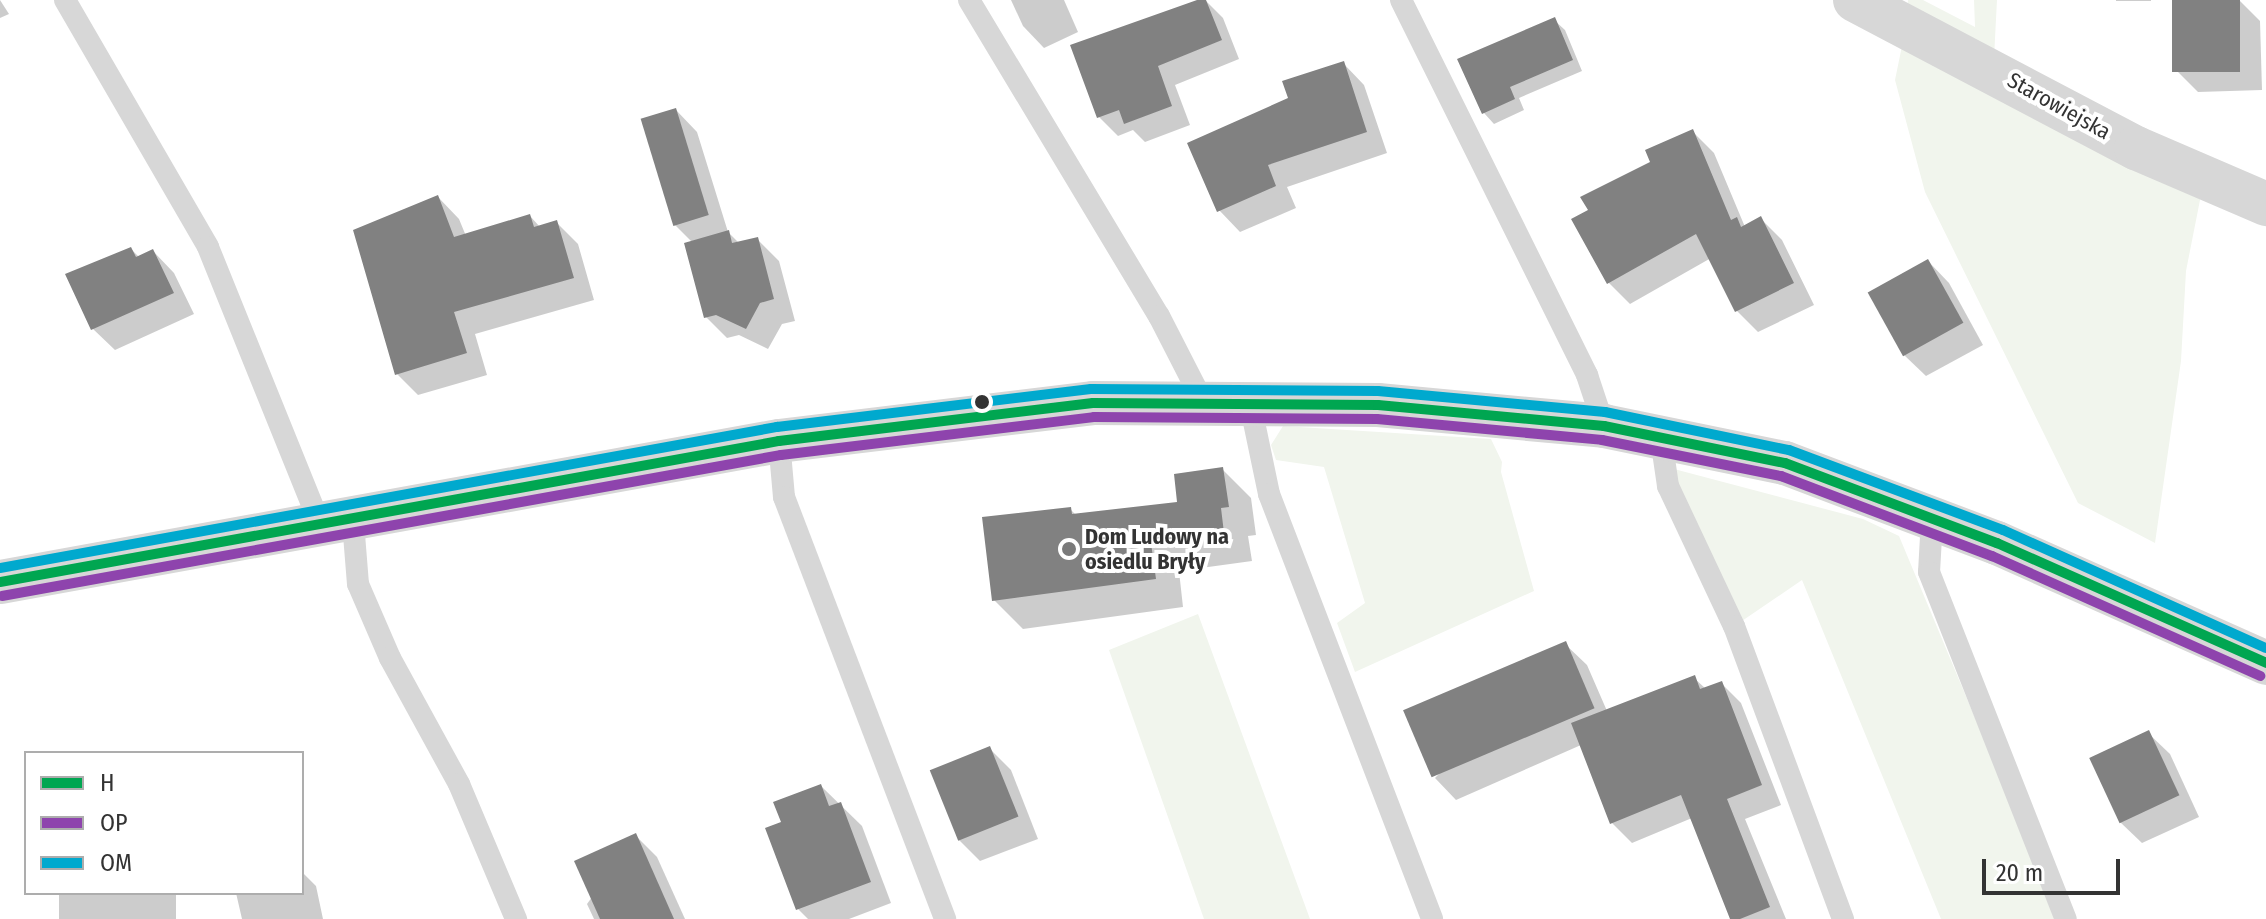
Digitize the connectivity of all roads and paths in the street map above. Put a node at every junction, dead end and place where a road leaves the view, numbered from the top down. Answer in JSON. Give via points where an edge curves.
{"nodes":[{"id":1,"x":65,"y":0,"type":"edge"},
{"id":2,"x":969,"y":0,"type":"edge"},
{"id":3,"x":1401,"y":0,"type":"edge"},
{"id":4,"x":1855,"y":0,"type":"edge"},
{"id":5,"x":2266,"y":204,"type":"edge"},
{"id":6,"x":1203,"y":402,"type":"junction"},
{"id":7,"x":1250,"y":403,"type":"junction"},
{"id":8,"x":1604,"y":426,"type":"junction"},
{"id":9,"x":1661,"y":438,"type":"junction"},
{"id":10,"x":779,"y":441,"type":"junction"},
{"id":11,"x":1932,"y":519,"type":"junction"},
{"id":12,"x":337,"y":524,"type":"junction"},
{"id":13,"x":0,"y":582,"type":"edge"},
{"id":14,"x":2266,"y":663,"type":"edge"},
{"id":15,"x":516,"y":919,"type":"edge"},
{"id":16,"x":945,"y":919,"type":"edge"},
{"id":17,"x":1432,"y":919,"type":"edge"},
{"id":18,"x":1843,"y":919,"type":"edge"},
{"id":19,"x":2066,"y":919,"type":"edge"}],
"edges":[{"from":1,"to":12,"type":"lane","via":[[208,247],[297,457]]},
{"from":2,"to":6,"type":"lane","via":[[1159,316]]},
{"from":3,"to":8,"type":"lane","via":[[1587,375]]},
{"from":4,"to":5,"type":"street","name":"Starowiejska","via":[[2136,148]]},
{"from":6,"to":7,"type":"street"},
{"from":6,"to":10,"type":"street","via":[[1093,403]]},
{"from":7,"to":8,"type":"street","via":[[1378,405]]},
{"from":7,"to":17,"type":"lane","via":[[1274,508]]},
{"from":8,"to":9,"type":"street"},
{"from":9,"to":11,"type":"street","via":[[1785,463]]},
{"from":9,"to":18,"type":"lane","via":[[1668,486],[1734,626]]},
{"from":10,"to":12,"type":"street"},
{"from":10,"to":16,"type":"lane","via":[[784,497]]},
{"from":11,"to":14,"type":"street"},
{"from":11,"to":19,"type":"lane","via":[[1929,572]]},
{"from":12,"to":13,"type":"street"},
{"from":12,"to":15,"type":"lane","via":[[390,658],[459,784]]}]}
